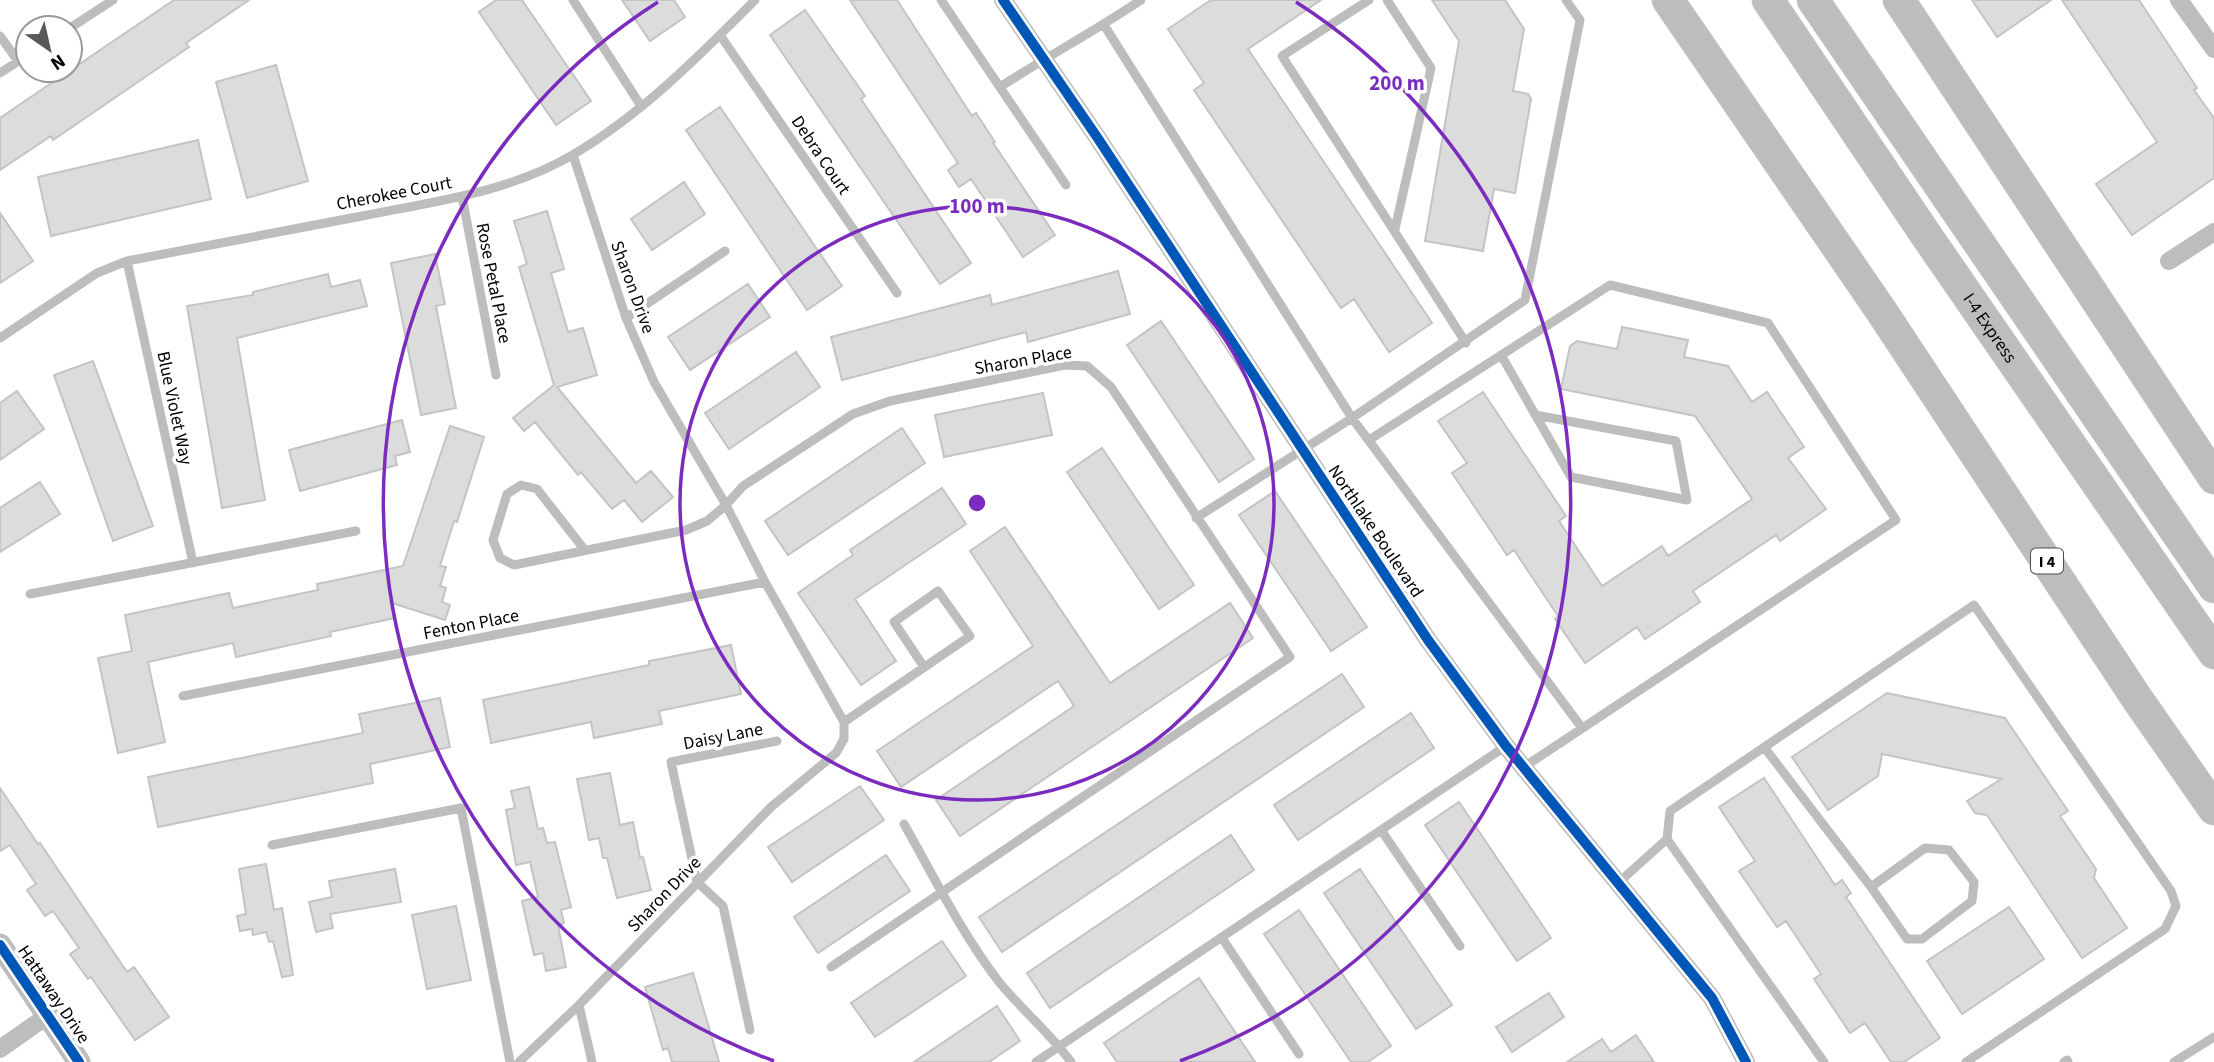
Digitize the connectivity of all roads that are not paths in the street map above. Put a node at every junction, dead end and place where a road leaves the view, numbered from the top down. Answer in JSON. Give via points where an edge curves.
{"nodes":[{"id":1,"x":113,"y":0,"type":"edge"},
{"id":2,"x":573,"y":0,"type":"edge"},
{"id":3,"x":755,"y":0,"type":"edge"},
{"id":4,"x":941,"y":0,"type":"edge"},
{"id":5,"x":1003,"y":0,"type":"edge"},
{"id":6,"x":1141,"y":0,"type":"edge"},
{"id":7,"x":1369,"y":0,"type":"edge"},
{"id":8,"x":1387,"y":0,"type":"edge"},
{"id":9,"x":1566,"y":0,"type":"edge"},
{"id":10,"x":1668,"y":0,"type":"edge"},
{"id":11,"x":1768,"y":0,"type":"edge"},
{"id":12,"x":1813,"y":0,"type":"edge"},
{"id":13,"x":1899,"y":0,"type":"edge"},
{"id":14,"x":2179,"y":0,"type":"edge"},
{"id":15,"x":84,"y":19,"type":"edge"},
{"id":16,"x":1104,"y":25,"type":"junction"},
{"id":17,"x":720,"y":35,"type":"junction"},
{"id":18,"x":0,"y":36,"type":"edge"},
{"id":19,"x":2214,"y":49,"type":"edge"},
{"id":20,"x":14,"y":55,"type":"edge"},
{"id":21,"x":1043,"y":59,"type":"junction"},
{"id":22,"x":1000,"y":87,"type":"junction"},
{"id":23,"x":641,"y":106,"type":"junction"},
{"id":24,"x":573,"y":155,"type":"junction"},
{"id":25,"x":1066,"y":185,"type":"dead end"},
{"id":26,"x":462,"y":196,"type":"junction"},
{"id":27,"x":1395,"y":229,"type":"junction"},
{"id":28,"x":2214,"y":232,"type":"edge"},
{"id":29,"x":724,"y":251,"type":"dead end"},
{"id":30,"x":128,"y":261,"type":"junction"},
{"id":31,"x":2169,"y":261,"type":"dead end"},
{"id":32,"x":897,"y":293,"type":"dead end"},
{"id":33,"x":626,"y":318,"type":"junction"},
{"id":34,"x":0,"y":338,"type":"edge"},
{"id":35,"x":1466,"y":342,"type":"junction"},
{"id":36,"x":1501,"y":355,"type":"junction"},
{"id":37,"x":496,"y":375,"type":"dead end"},
{"id":38,"x":1535,"y":415,"type":"junction"},
{"id":39,"x":1352,"y":418,"type":"junction"},
{"id":40,"x":1369,"y":440,"type":"junction"},
{"id":41,"x":1300,"y":450,"type":"junction"},
{"id":42,"x":2214,"y":478,"type":"edge"},
{"id":43,"x":726,"y":506,"type":"junction"},
{"id":44,"x":1196,"y":518,"type":"junction"},
{"id":45,"x":356,"y":531,"type":"dead end"},
{"id":46,"x":584,"y":549,"type":"junction"},
{"id":47,"x":192,"y":563,"type":"junction"},
{"id":48,"x":765,"y":582,"type":"junction"},
{"id":49,"x":2214,"y":587,"type":"edge"},
{"id":50,"x":30,"y":594,"type":"dead end"},
{"id":51,"x":2214,"y":653,"type":"edge"},
{"id":52,"x":924,"y":667,"type":"junction"},
{"id":53,"x":183,"y":696,"type":"dead end"},
{"id":54,"x":844,"y":722,"type":"junction"},
{"id":55,"x":1582,"y":728,"type":"junction"},
{"id":56,"x":777,"y":741,"type":"dead end"},
{"id":57,"x":1506,"y":746,"type":"junction"},
{"id":58,"x":1764,"y":747,"type":"junction"},
{"id":59,"x":1524,"y":767,"type":"junction"},
{"id":60,"x":2214,"y":809,"type":"edge"},
{"id":61,"x":904,"y":824,"type":"dead end"},
{"id":62,"x":1381,"y":830,"type":"junction"},
{"id":63,"x":1667,"y":839,"type":"junction"},
{"id":64,"x":272,"y":845,"type":"dead end"},
{"id":65,"x":697,"y":882,"type":"junction"},
{"id":66,"x":1618,"y":883,"type":"junction"},
{"id":67,"x":1871,"y":887,"type":"junction"},
{"id":68,"x":943,"y":892,"type":"junction"},
{"id":69,"x":1222,"y":938,"type":"junction"},
{"id":70,"x":0,"y":945,"type":"edge"},
{"id":71,"x":1460,"y":946,"type":"dead end"},
{"id":72,"x":831,"y":967,"type":"dead end"},
{"id":73,"x":579,"y":1005,"type":"junction"},
{"id":74,"x":47,"y":1016,"type":"junction"},
{"id":75,"x":750,"y":1030,"type":"dead end"},
{"id":76,"x":2214,"y":1037,"type":"edge"},
{"id":77,"x":1060,"y":1046,"type":"junction"},
{"id":78,"x":0,"y":1049,"type":"edge"},
{"id":79,"x":1298,"y":1054,"type":"dead end"},
{"id":80,"x":79,"y":1062,"type":"edge"},
{"id":81,"x":510,"y":1062,"type":"edge"},
{"id":82,"x":519,"y":1062,"type":"edge"},
{"id":83,"x":592,"y":1062,"type":"edge"},
{"id":84,"x":1036,"y":1062,"type":"edge"},
{"id":85,"x":1072,"y":1062,"type":"edge"},
{"id":86,"x":1746,"y":1062,"type":"edge"},
{"id":87,"x":1824,"y":1062,"type":"edge"},
{"id":88,"x":1966,"y":1062,"type":"edge"},
{"id":89,"x":2174,"y":1062,"type":"edge"}],
"edges":[{"from":1,"to":15,"type":"lane"},
{"from":2,"to":23,"type":"lane"},
{"from":3,"to":17,"type":"lane","name":"Cherokee Court"},
{"from":4,"to":22,"type":"lane"},
{"from":5,"to":21,"type":"street","name":"Northlake Boulevard"},
{"from":6,"to":16,"type":"lane"},
{"from":7,"to":27,"type":"lane","via":[[1282,56]]},
{"from":8,"to":27,"type":"lane","via":[[1431,68]]},
{"from":9,"to":35,"type":"lane","via":[[1580,20],[1525,300]]},
{"from":10,"to":60,"type":"highway","number":"I 4"},
{"from":11,"to":51,"type":"highway","name":"I-4 Express"},
{"from":12,"to":49,"type":"highway"},
{"from":13,"to":42,"type":"highway"},
{"from":14,"to":19,"type":"street"},
{"from":16,"to":21,"type":"lane"},
{"from":16,"to":39,"type":"lane"},
{"from":17,"to":23,"type":"lane","name":"Cherokee Court"},
{"from":17,"to":32,"type":"lane","name":"Debra Court"},
{"from":18,"to":20,"type":"lane"},
{"from":21,"to":22,"type":"lane"},
{"from":21,"to":41,"type":"street","name":"Northlake Boulevard"},
{"from":22,"to":25,"type":"lane"},
{"from":23,"to":24,"type":"lane","name":"Cherokee Court"},
{"from":24,"to":26,"type":"lane","name":"Cherokee Court","via":[[528,176]]},
{"from":24,"to":33,"type":"lane","name":"Sharon Drive"},
{"from":26,"to":30,"type":"lane","name":"Cherokee Court"},
{"from":26,"to":37,"type":"lane","name":"Rose Petal Place"},
{"from":27,"to":35,"type":"lane"},
{"from":28,"to":31,"type":"street"},
{"from":29,"to":33,"type":"lane"},
{"from":30,"to":34,"type":"lane","name":"Cherokee Court","via":[[97,273]]},
{"from":30,"to":47,"type":"lane","name":"Blue Violet Way"},
{"from":33,"to":43,"type":"lane","name":"Sharon Drive","via":[[654,382]]},
{"from":35,"to":39,"type":"lane"},
{"from":36,"to":38,"type":"lane"},
{"from":36,"to":40,"type":"lane"},
{"from":36,"to":55,"type":"lane","via":[[1610,285],[1768,323],[1896,520]]},
{"from":38,"to":38,"type":"lane","via":[[1571,477],[1687,500],[1676,441]]},
{"from":39,"to":40,"type":"lane"},
{"from":39,"to":41,"type":"lane"},
{"from":40,"to":55,"type":"lane"},
{"from":41,"to":44,"type":"lane"},
{"from":41,"to":57,"type":"street","name":"Northlake Boulevard"},
{"from":43,"to":44,"type":"lane","name":"Sharon Place","via":[[743,486],[853,414],[890,401],[1065,365],[1087,366],[1111,387]]},
{"from":43,"to":46,"type":"lane","name":"Sharon Place","via":[[687,530]]},
{"from":43,"to":48,"type":"lane"},
{"from":44,"to":68,"type":"lane","name":"Sharon Place","via":[[1290,657]]},
{"from":45,"to":47,"type":"lane"},
{"from":46,"to":46,"type":"lane","name":"Sharon Place","via":[[514,565],[500,558],[493,540],[507,494],[521,485],[537,489]]},
{"from":47,"to":50,"type":"lane"},
{"from":48,"to":53,"type":"lane","name":"Fenton Place"},
{"from":48,"to":54,"type":"lane"},
{"from":52,"to":52,"type":"lane","via":[[970,636],[938,591],[894,622]]},
{"from":52,"to":54,"type":"lane"},
{"from":54,"to":65,"type":"lane","name":"Sharon Drive","via":[[844,739],[836,753],[771,807]]},
{"from":55,"to":59,"type":"lane"},
{"from":56,"to":65,"type":"lane","name":"Daisy Lane","via":[[671,762]]},
{"from":57,"to":59,"type":"street","name":"Northlake Boulevard"},
{"from":57,"to":62,"type":"lane"},
{"from":58,"to":63,"type":"lane","via":[[1670,811]]},
{"from":58,"to":67,"type":"lane"},
{"from":58,"to":88,"type":"lane","via":[[1974,605],[2171,891],[2176,906],[2165,929]]},
{"from":59,"to":66,"type":"street","name":"Northlake Boulevard"},
{"from":61,"to":68,"type":"lane"},
{"from":62,"to":69,"type":"lane"},
{"from":62,"to":71,"type":"lane"},
{"from":63,"to":66,"type":"lane"},
{"from":63,"to":87,"type":"lane"},
{"from":64,"to":81,"type":"lane","via":[[461,808]]},
{"from":65,"to":73,"type":"lane","name":"Sharon Drive"},
{"from":65,"to":75,"type":"lane","via":[[723,906]]},
{"from":66,"to":86,"type":"street","name":"Northlake Boulevard","via":[[1712,998]]},
{"from":67,"to":67,"type":"lane","via":[[1925,848],[1949,850],[1973,882],[1972,901],[1922,939],[1907,939]]},
{"from":68,"to":72,"type":"lane"},
{"from":68,"to":77,"type":"lane","via":[[1001,984]]},
{"from":69,"to":77,"type":"lane"},
{"from":69,"to":79,"type":"lane"},
{"from":70,"to":74,"type":"street","name":"Hattaway Drive"},
{"from":73,"to":82,"type":"lane","name":"Sharon Drive"},
{"from":73,"to":83,"type":"lane"},
{"from":74,"to":78,"type":"street"},
{"from":74,"to":80,"type":"street","name":"Hattaway Drive"},
{"from":76,"to":89,"type":"lane"},
{"from":77,"to":84,"type":"lane"},
{"from":77,"to":85,"type":"lane"}]}
